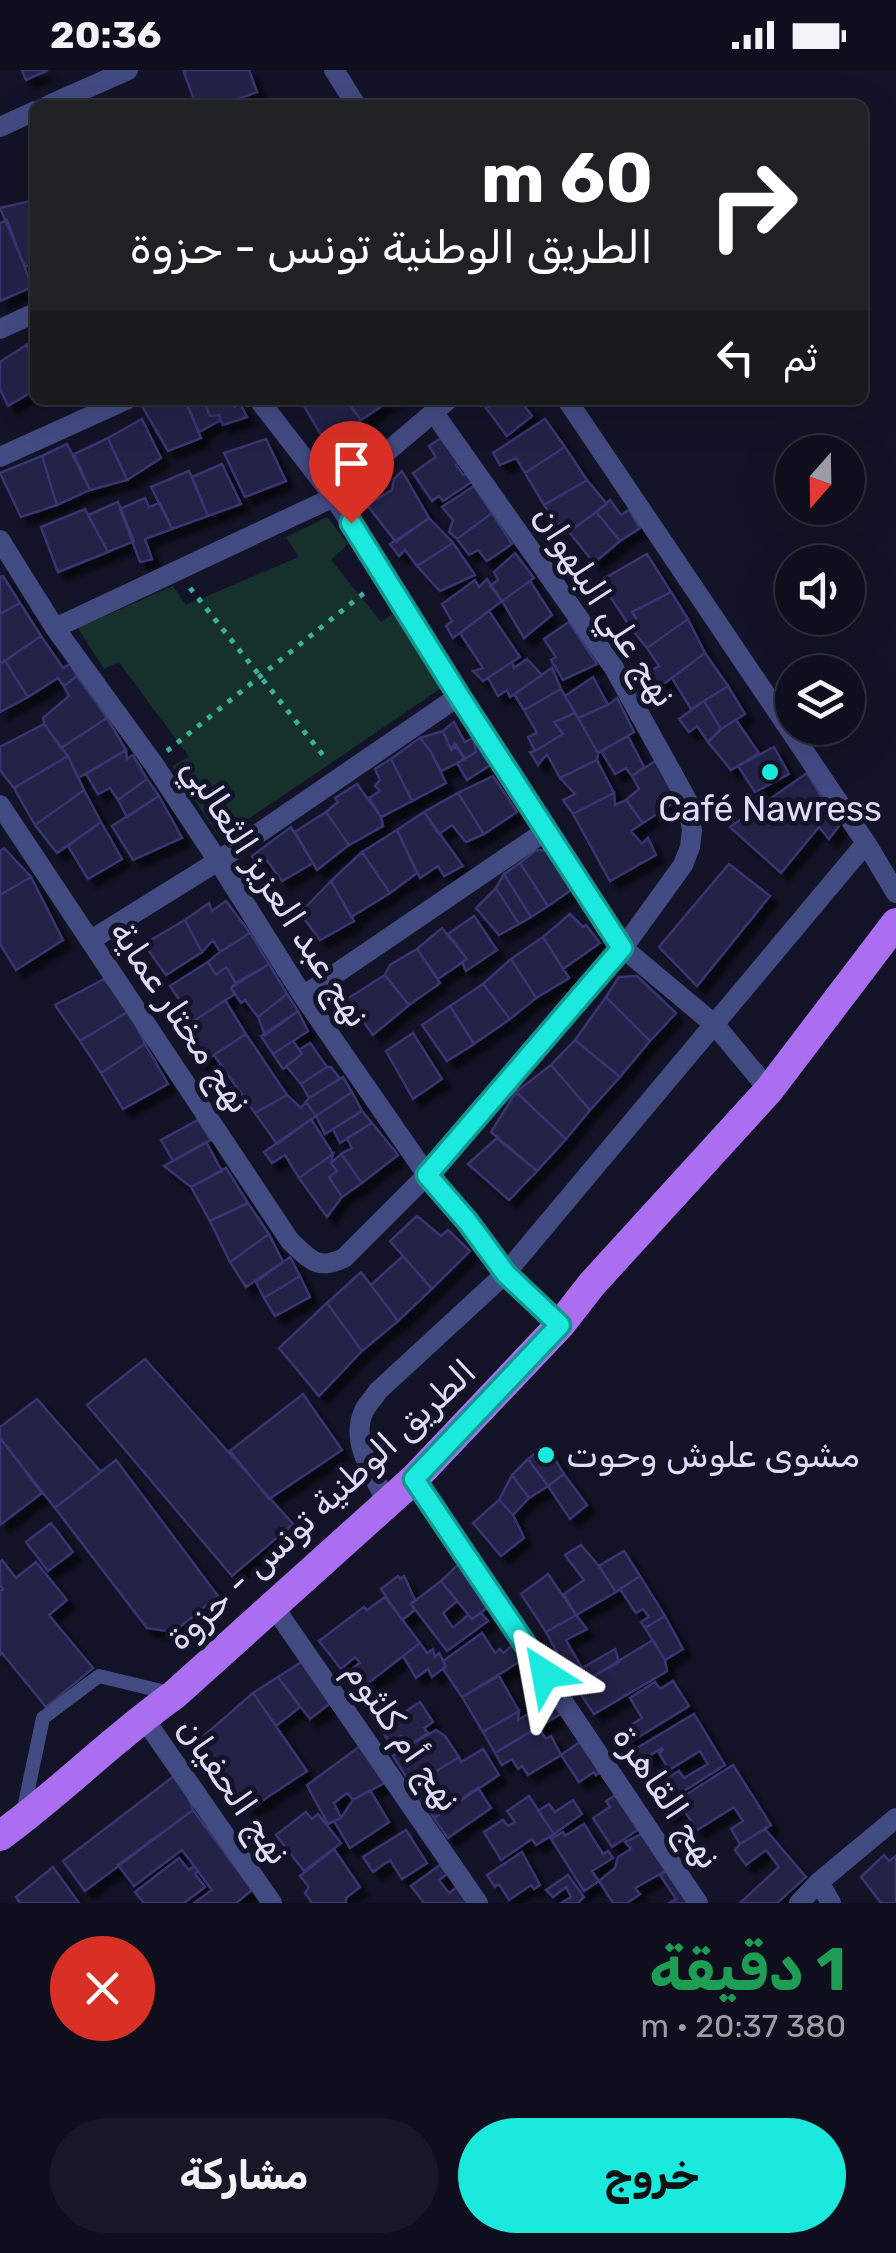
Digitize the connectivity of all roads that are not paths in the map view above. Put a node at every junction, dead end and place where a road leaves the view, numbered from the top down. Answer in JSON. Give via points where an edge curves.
{"nodes":[{"id":1,"x":128,"y":70,"type":"edge"},
{"id":2,"x":334,"y":70,"type":"edge"},
{"id":3,"x":60,"y":100,"type":"edge"},
{"id":4,"x":353,"y":100,"type":"edge"},
{"id":5,"x":30,"y":113,"type":"edge"},
{"id":6,"x":0,"y":127,"type":"edge"},
{"id":7,"x":30,"y":315,"type":"edge"},
{"id":8,"x":0,"y":328,"type":"edge"},
{"id":9,"x":115,"y":405,"type":"edge"},
{"id":10,"x":263,"y":405,"type":"edge"},
{"id":11,"x":570,"y":405,"type":"edge"},
{"id":12,"x":441,"y":406,"type":"edge"},
{"id":13,"x":0,"y":457,"type":"edge"},
{"id":14,"x":334,"y":497,"type":"junction"},
{"id":15,"x":0,"y":540,"type":"edge"},
{"id":16,"x":55,"y":628,"type":"junction"},
{"id":17,"x":459,"y":696,"type":"junction"},
{"id":18,"x":0,"y":804,"type":"edge"},
{"id":19,"x":547,"y":830,"type":"junction"},
{"id":20,"x":866,"y":842,"type":"junction"},
{"id":21,"x":218,"y":860,"type":"junction"},
{"id":22,"x":896,"y":892,"type":"edge"},
{"id":23,"x":896,"y":924,"type":"edge"},
{"id":24,"x":91,"y":940,"type":"junction"},
{"id":25,"x":622,"y":948,"type":"junction"},
{"id":26,"x":303,"y":996,"type":"junction"},
{"id":27,"x":715,"y":1025,"type":"junction"},
{"id":28,"x":770,"y":1090,"type":"junction"},
{"id":29,"x":427,"y":1175,"type":"junction"},
{"id":30,"x":506,"y":1274,"type":"junction"},
{"id":31,"x":560,"y":1325,"type":"junction"},
{"id":32,"x":414,"y":1479,"type":"junction"},
{"id":33,"x":388,"y":1504,"type":"junction"},
{"id":34,"x":274,"y":1607,"type":"junction"},
{"id":35,"x":174,"y":1695,"type":"junction"},
{"id":36,"x":143,"y":1717,"type":"junction"},
{"id":37,"x":896,"y":1818,"type":"edge"},
{"id":38,"x":11,"y":1828,"type":"edge"},
{"id":39,"x":819,"y":1882,"type":"junction"},
{"id":40,"x":272,"y":1903,"type":"edge"},
{"id":41,"x":478,"y":1903,"type":"edge"},
{"id":42,"x":698,"y":1903,"type":"edge"},
{"id":43,"x":798,"y":1903,"type":"edge"},
{"id":44,"x":831,"y":1903,"type":"edge"}],
"edges":[{"from":1,"to":3,"type":"street"},
{"from":2,"to":4,"type":"street"},
{"from":5,"to":6,"type":"street"},
{"from":7,"to":8,"type":"street"},
{"from":9,"to":13,"type":"street"},
{"from":10,"to":14,"type":"street"},
{"from":11,"to":20,"type":"street"},
{"from":12,"to":14,"type":"street"},
{"from":12,"to":25,"type":"street","name":"نهج علي البلهوان","via":[[614,668],[687,800],[692,830],[683,866]]},
{"from":14,"to":16,"type":"street"},
{"from":14,"to":17,"type":"street"},
{"from":15,"to":16,"type":"street","name":"نهج عبد العزيز الثعالبي"},
{"from":16,"to":21,"type":"street","name":"نهج عبد العزيز الثعالبي"},
{"from":17,"to":19,"type":"street"},
{"from":17,"to":21,"type":"street"},
{"from":18,"to":24,"type":"street","name":"نهج مختار عماية"},
{"from":19,"to":25,"type":"street"},
{"from":19,"to":26,"type":"street"},
{"from":20,"to":22,"type":"street"},
{"from":20,"to":27,"type":"street"},
{"from":21,"to":24,"type":"street"},
{"from":21,"to":26,"type":"street","name":"نهج عبد العزيز الثعالبي"},
{"from":23,"to":28,"type":"main road","name":"الطريق الوطنية تونس - حزوة"},
{"from":24,"to":29,"type":"street","name":"نهج مختار عماية","via":[[290,1240],[313,1261],[328,1265],[344,1258]]},
{"from":25,"to":27,"type":"street"},
{"from":25,"to":29,"type":"street"},
{"from":26,"to":29,"type":"street","name":"نهج عبد العزيز الثعالبي"},
{"from":27,"to":28,"type":"street"},
{"from":27,"to":30,"type":"street"},
{"from":28,"to":31,"type":"main road","name":"الطريق الوطنية تونس - حزوة"},
{"from":29,"to":30,"type":"street","name":"نهج عبد العزيز الثعالبي"},
{"from":30,"to":31,"type":"street","name":"نهج عبد العزيز الثعالبي"},
{"from":30,"to":33,"type":"street","via":[[378,1391],[364,1412],[361,1447]]},
{"from":31,"to":32,"type":"main road","name":"الطريق الوطنية تونس - حزوة"},
{"from":32,"to":33,"type":"main road","name":"الطريق الوطنية تونس - حزوة"},
{"from":32,"to":42,"type":"street","name":"نهج القاهرة"},
{"from":33,"to":34,"type":"main road","name":"الطريق الوطنية تونس - حزوة"},
{"from":34,"to":35,"type":"main road","name":"الطريق الوطنية تونس - حزوة"},
{"from":34,"to":41,"type":"street","name":"نهج أم كلثوم"},
{"from":35,"to":36,"type":"main road","name":"الطريق الوطنية تونس - حزوة"},
{"from":35,"to":38,"type":"lane","via":[[99,1676],[43,1718]]},
{"from":36,"to":38,"type":"main road","name":"الطريق الوطنية تونس - حزوة"},
{"from":36,"to":40,"type":"street","name":"نهج الحفيان"},
{"from":37,"to":39,"type":"street"},
{"from":39,"to":43,"type":"street"},
{"from":39,"to":44,"type":"street"}]}
